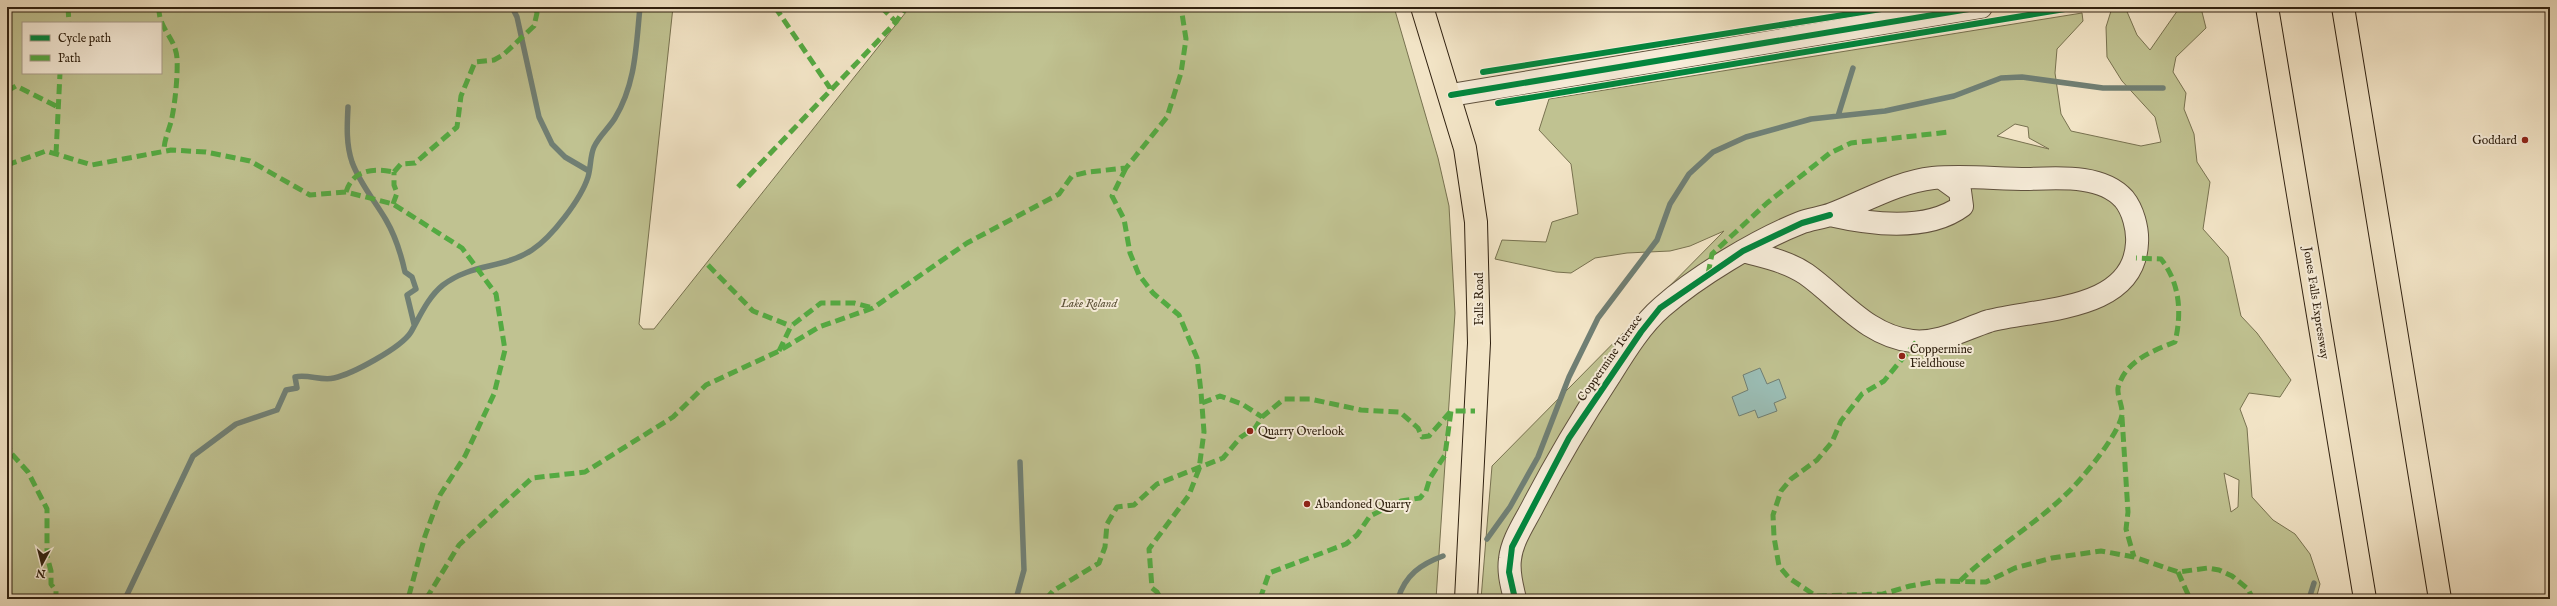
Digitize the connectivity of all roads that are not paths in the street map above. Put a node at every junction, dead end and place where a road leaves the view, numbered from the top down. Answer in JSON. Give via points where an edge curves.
{"nodes":[{"id":1,"x":1422,"y":7,"type":"edge"},
{"id":2,"x":1981,"y":7,"type":"edge"},
{"id":3,"x":2344,"y":7,"type":"edge"},
{"id":4,"x":1949,"y":10,"type":"edge"},
{"id":5,"x":2268,"y":13,"type":"edge"},
{"id":6,"x":1451,"y":95,"type":"junction"},
{"id":7,"x":1942,"y":178,"type":"junction"},
{"id":8,"x":1830,"y":215,"type":"junction"},
{"id":9,"x":1743,"y":251,"type":"junction"},
{"id":10,"x":1466,"y":599,"type":"edge"},
{"id":11,"x":1515,"y":599,"type":"edge"},
{"id":12,"x":2366,"y":599,"type":"edge"},
{"id":13,"x":2440,"y":599,"type":"edge"}],
"edges":[{"from":1,"to":6,"type":"main road","name":"Falls Road"},
{"from":2,"to":4,"type":"street"},
{"from":3,"to":13,"type":"main road"},
{"from":4,"to":6,"type":"street"},
{"from":5,"to":12,"type":"main road","name":"Jones Falls Expressway"},
{"from":6,"to":10,"type":"main road","name":"Falls Road","via":[[1471,178],[1479,258],[1479,343]]},
{"from":7,"to":8,"type":"street","name":"Coppermine Terrace","via":[[1906,184]]},
{"from":7,"to":8,"type":"street","via":[[1960,191],[1962,206],[1956,210],[1929,219],[1895,225]]},
{"from":7,"to":9,"type":"street","name":"Coppermine Terrace","via":[[2057,178],[2088,181],[2110,188],[2125,200],[2134,219],[2138,239],[2136,258],[2126,276],[2107,293],[2079,303],[1989,322],[1950,337],[1916,342],[1895,338],[1868,326],[1803,272],[1781,261]]},
{"from":8,"to":9,"type":"street","name":"Coppermine Terrace","via":[[1802,223]]},
{"from":9,"to":11,"type":"street","name":"Coppermine Terrace","via":[[1660,308],[1614,368],[1569,438],[1512,547],[1509,572]]}]}
